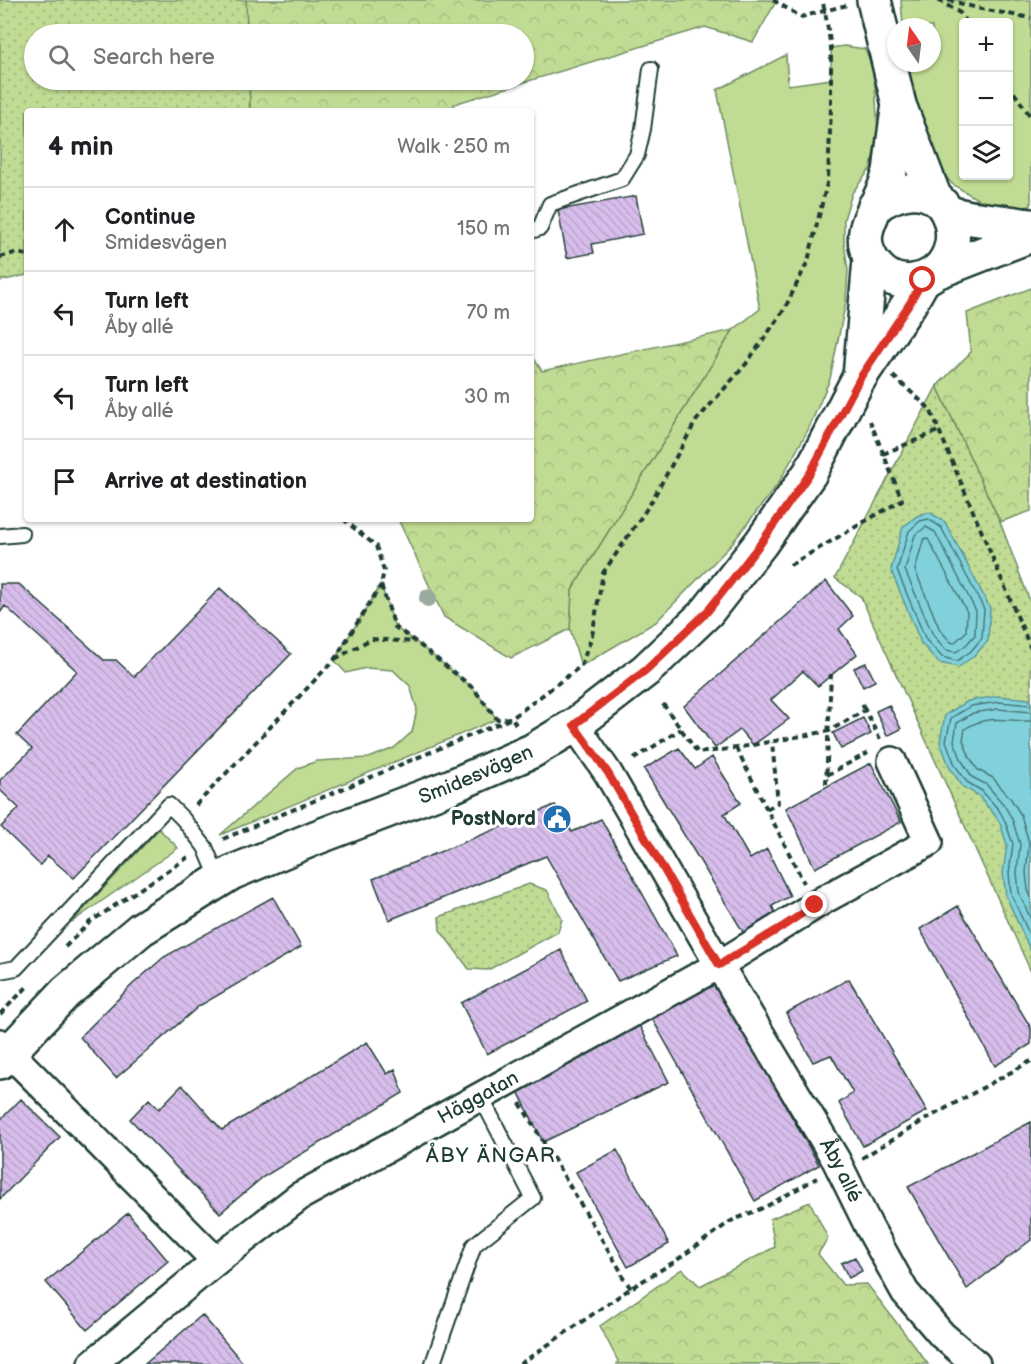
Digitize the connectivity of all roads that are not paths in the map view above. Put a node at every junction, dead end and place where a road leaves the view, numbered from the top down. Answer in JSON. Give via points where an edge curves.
{"nodes":[{"id":1,"x":874,"y":0,"type":"edge"},
{"id":2,"x":651,"y":69,"type":"dead end"},
{"id":3,"x":898,"y":105,"type":"junction"},
{"id":4,"x":941,"y":204,"type":"junction"},
{"id":5,"x":875,"y":206,"type":"junction"},
{"id":6,"x":1031,"y":226,"type":"edge"},
{"id":7,"x":534,"y":230,"type":"edge"},
{"id":8,"x":1031,"y":235,"type":"edge"},
{"id":9,"x":870,"y":259,"type":"junction"},
{"id":10,"x":930,"y":276,"type":"junction"},
{"id":11,"x":875,"y":376,"type":"junction"},
{"id":12,"x":22,"y":534,"type":"dead end"},
{"id":13,"x":0,"y":536,"type":"edge"},
{"id":14,"x":574,"y":725,"type":"junction"},
{"id":15,"x":888,"y":753,"type":"road end"},
{"id":16,"x":219,"y":880,"type":"junction"},
{"id":17,"x":719,"y":965,"type":"junction"},
{"id":18,"x":0,"y":971,"type":"edge"},
{"id":19,"x":3,"y":1052,"type":"edge"},
{"id":20,"x":481,"y":1097,"type":"junction"},
{"id":21,"x":216,"y":1262,"type":"junction"},
{"id":22,"x":433,"y":1363,"type":"edge"},
{"id":23,"x":92,"y":1364,"type":"edge"},
{"id":24,"x":976,"y":1364,"type":"edge"}],
"edges":[{"from":1,"to":3,"type":"street"},
{"from":2,"to":7,"type":"lane","via":[[637,155],[622,179],[550,204],[540,228]]},
{"from":3,"to":4,"type":"street"},
{"from":3,"to":5,"type":"street","via":[[888,178]]},
{"from":4,"to":5,"type":"street","via":[[919,192],[902,192]]},
{"from":4,"to":6,"type":"street","via":[[971,218]]},
{"from":4,"to":10,"type":"street","via":[[953,231],[952,246],[945,261]]},
{"from":5,"to":9,"type":"street","via":[[865,243]]},
{"from":8,"to":10,"type":"street"},
{"from":9,"to":10,"type":"street","via":[[883,274],[903,282]]},
{"from":9,"to":11,"type":"street","name":"Smidesvägen"},
{"from":10,"to":11,"type":"street","name":"Smidesvägen","via":[[910,303]]},
{"from":11,"to":14,"type":"street","name":"Smidesvägen","via":[[761,543],[707,612],[646,670]]},
{"from":12,"to":13,"type":"lane"},
{"from":14,"to":16,"type":"street","name":"Smidesvägen","via":[[532,751],[462,782],[315,838]]},
{"from":14,"to":17,"type":"street","name":"Åby allé","via":[[608,773]]},
{"from":15,"to":17,"type":"street","via":[[929,842],[815,905]]},
{"from":16,"to":18,"type":"lane","via":[[204,847],[168,805],[16,968]]},
{"from":16,"to":19,"type":"street","name":"Smidesvägen","via":[[141,928]]},
{"from":17,"to":20,"type":"street","name":"Häggatan"},
{"from":17,"to":24,"type":"street","name":"Åby allé","via":[[840,1169],[905,1292],[942,1335]]},
{"from":19,"to":21,"type":"street"},
{"from":20,"to":21,"type":"street","name":"Häggatan","via":[[300,1196]]},
{"from":20,"to":22,"type":"lane","via":[[533,1198],[474,1245]]},
{"from":21,"to":23,"type":"street","name":"Häggatan"}]}
